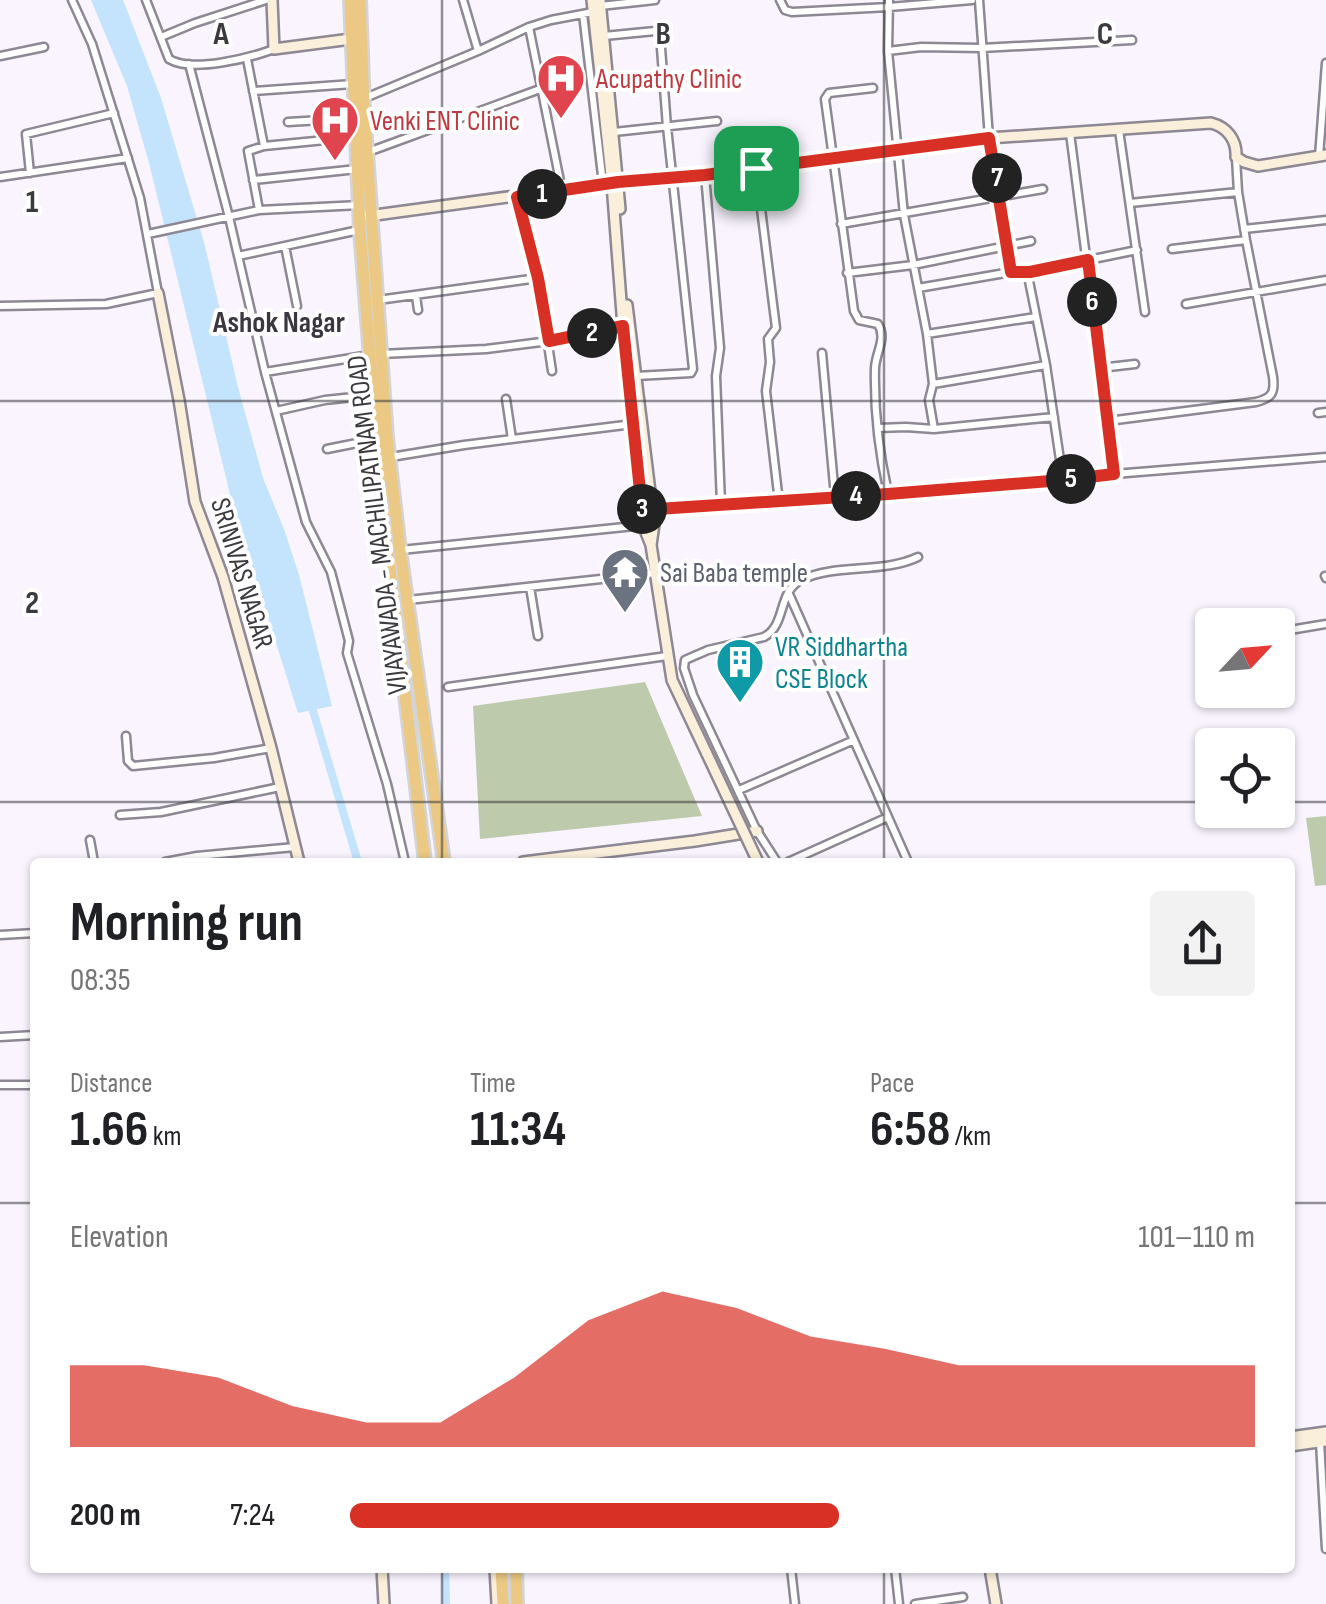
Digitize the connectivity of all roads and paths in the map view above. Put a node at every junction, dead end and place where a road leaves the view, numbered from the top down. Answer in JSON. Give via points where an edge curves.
{"nodes":[{"id":1,"x":72,"y":0,"type":"edge"},
{"id":2,"x":146,"y":0,"type":"edge"},
{"id":3,"x":269,"y":0,"type":"edge"},
{"id":4,"x":350,"y":0,"type":"edge"},
{"id":5,"x":360,"y":0,"type":"edge"},
{"id":6,"x":463,"y":0,"type":"edge"},
{"id":7,"x":656,"y":0,"type":"edge"},
{"id":8,"x":780,"y":0,"type":"edge"},
{"id":9,"x":975,"y":0,"type":"edge"},
{"id":10,"x":889,"y":4,"type":"edge"},
{"id":11,"x":594,"y":6,"type":"edge"},
{"id":12,"x":529,"y":27,"type":"junction"},
{"id":13,"x":604,"y":36,"type":"junction"},
{"id":14,"x":161,"y":37,"type":"junction"},
{"id":15,"x":351,"y":40,"type":"junction"},
{"id":16,"x":1132,"y":40,"type":"dead end"},
{"id":17,"x":44,"y":47,"type":"dead end"},
{"id":18,"x":982,"y":48,"type":"junction"},
{"id":19,"x":274,"y":50,"type":"junction"},
{"id":20,"x":478,"y":51,"type":"junction"},
{"id":21,"x":888,"y":51,"type":"junction"},
{"id":22,"x":0,"y":56,"type":"edge"},
{"id":23,"x":247,"y":59,"type":"junction"},
{"id":24,"x":1326,"y":63,"type":"edge"},
{"id":25,"x":188,"y":64,"type":"junction"},
{"id":26,"x":710,"y":75,"type":"dead end"},
{"id":27,"x":664,"y":78,"type":"junction"},
{"id":28,"x":1326,"y":83,"type":"edge"},
{"id":29,"x":353,"y":84,"type":"junction"},
{"id":30,"x":873,"y":88,"type":"dead end"},
{"id":31,"x":540,"y":89,"type":"junction"},
{"id":32,"x":253,"y":91,"type":"junction"},
{"id":33,"x":364,"y":98,"type":"junction"},
{"id":34,"x":114,"y":113,"type":"junction"},
{"id":35,"x":355,"y":118,"type":"junction"},
{"id":36,"x":717,"y":121,"type":"dead end"},
{"id":37,"x":288,"y":122,"type":"dead end"},
{"id":38,"x":668,"y":127,"type":"junction"},
{"id":39,"x":1119,"y":130,"type":"junction"},
{"id":40,"x":614,"y":132,"type":"junction"},
{"id":41,"x":1070,"y":133,"type":"junction"},
{"id":42,"x":356,"y":137,"type":"junction"},
{"id":43,"x":989,"y":138,"type":"junction"},
{"id":44,"x":264,"y":146,"type":"junction"},
{"id":45,"x":899,"y":150,"type":"junction"},
{"id":46,"x":367,"y":153,"type":"junction"},
{"id":47,"x":1323,"y":156,"type":"edge"},
{"id":48,"x":1236,"y":157,"type":"junction"},
{"id":49,"x":128,"y":158,"type":"junction"},
{"id":50,"x":832,"y":159,"type":"junction"},
{"id":51,"x":756,"y":168,"type":"junction"},
{"id":52,"x":357,"y":169,"type":"junction"},
{"id":53,"x":30,"y":173,"type":"junction"},
{"id":54,"x":705,"y":175,"type":"junction"},
{"id":55,"x":0,"y":177,"type":"edge"},
{"id":56,"x":674,"y":178,"type":"junction"},
{"id":57,"x":254,"y":180,"type":"junction"},
{"id":58,"x":611,"y":184,"type":"junction"},
{"id":59,"x":1043,"y":190,"type":"dead end"},
{"id":60,"x":562,"y":191,"type":"junction"},
{"id":61,"x":1238,"y":192,"type":"junction"},
{"id":62,"x":1000,"y":196,"type":"junction"},
{"id":63,"x":517,"y":197,"type":"junction"},
{"id":64,"x":1130,"y":203,"type":"junction"},
{"id":65,"x":260,"y":210,"type":"junction"},
{"id":66,"x":904,"y":214,"type":"junction"},
{"id":67,"x":229,"y":217,"type":"junction"},
{"id":68,"x":366,"y":217,"type":"junction"},
{"id":69,"x":1326,"y":220,"type":"edge"},
{"id":70,"x":841,"y":224,"type":"junction"},
{"id":71,"x":1244,"y":229,"type":"junction"},
{"id":72,"x":148,"y":234,"type":"junction"},
{"id":73,"x":1246,"y":240,"type":"junction"},
{"id":74,"x":1030,"y":241,"type":"dead end"},
{"id":75,"x":1006,"y":245,"type":"junction"},
{"id":76,"x":285,"y":246,"type":"junction"},
{"id":77,"x":1172,"y":249,"type":"dead end"},
{"id":78,"x":1136,"y":250,"type":"junction"},
{"id":79,"x":238,"y":256,"type":"junction"},
{"id":80,"x":1088,"y":260,"type":"junction"},
{"id":81,"x":913,"y":265,"type":"junction"},
{"id":82,"x":1011,"y":272,"type":"junction"},
{"id":83,"x":1030,"y":272,"type":"junction"},
{"id":84,"x":847,"y":273,"type":"junction"},
{"id":85,"x":538,"y":278,"type":"junction"},
{"id":86,"x":1326,"y":280,"type":"edge"},
{"id":87,"x":918,"y":288,"type":"junction"},
{"id":88,"x":158,"y":293,"type":"junction"},
{"id":89,"x":1256,"y":293,"type":"junction"},
{"id":90,"x":416,"y":296,"type":"junction"},
{"id":91,"x":376,"y":300,"type":"junction"},
{"id":92,"x":1186,"y":304,"type":"dead end"},
{"id":93,"x":0,"y":306,"type":"edge"},
{"id":94,"x":297,"y":306,"type":"dead end"},
{"id":95,"x":418,"y":310,"type":"dead end"},
{"id":96,"x":1145,"y":312,"type":"dead end"},
{"id":97,"x":1036,"y":317,"type":"junction"},
{"id":98,"x":623,"y":326,"type":"junction"},
{"id":99,"x":927,"y":334,"type":"junction"},
{"id":100,"x":549,"y":341,"type":"junction"},
{"id":101,"x":822,"y":353,"type":"dead end"},
{"id":102,"x":375,"y":354,"type":"junction"},
{"id":103,"x":1135,"y":364,"type":"dead end"},
{"id":104,"x":1046,"y":365,"type":"junction"},
{"id":105,"x":1100,"y":368,"type":"junction"},
{"id":106,"x":552,"y":371,"type":"dead end"},
{"id":107,"x":265,"y":372,"type":"junction"},
{"id":108,"x":635,"y":376,"type":"junction"},
{"id":109,"x":934,"y":384,"type":"junction"},
{"id":110,"x":373,"y":395,"type":"junction"},
{"id":111,"x":506,"y":399,"type":"dead end"},
{"id":112,"x":276,"y":411,"type":"junction"},
{"id":113,"x":1054,"y":417,"type":"junction"},
{"id":114,"x":1108,"y":421,"type":"junction"},
{"id":115,"x":632,"y":424,"type":"junction"},
{"id":116,"x":878,"y":428,"type":"junction"},
{"id":117,"x":934,"y":430,"type":"junction"},
{"id":118,"x":377,"y":439,"type":"junction"},
{"id":119,"x":512,"y":439,"type":"junction"},
{"id":120,"x":326,"y":449,"type":"dead end"},
{"id":121,"x":389,"y":457,"type":"junction"},
{"id":122,"x":1326,"y":457,"type":"edge"},
{"id":123,"x":1114,"y":474,"type":"junction"},
{"id":124,"x":1063,"y":480,"type":"junction"},
{"id":125,"x":888,"y":494,"type":"junction"},
{"id":126,"x":835,"y":497,"type":"junction"},
{"id":127,"x":779,"y":502,"type":"junction"},
{"id":128,"x":720,"y":504,"type":"junction"},
{"id":129,"x":647,"y":510,"type":"junction"},
{"id":130,"x":649,"y":524,"type":"junction"},
{"id":131,"x":400,"y":550,"type":"junction"},
{"id":132,"x":918,"y":557,"type":"dead end"},
{"id":133,"x":656,"y":573,"type":"junction"},
{"id":134,"x":530,"y":588,"type":"junction"},
{"id":135,"x":788,"y":592,"type":"junction"},
{"id":136,"x":407,"y":600,"type":"junction"},
{"id":137,"x":1326,"y":624,"type":"edge"},
{"id":138,"x":1295,"y":629,"type":"edge"},
{"id":139,"x":538,"y":636,"type":"dead end"},
{"id":140,"x":667,"y":656,"type":"junction"},
{"id":141,"x":448,"y":687,"type":"dead end"},
{"id":142,"x":126,"y":736,"type":"dead end"},
{"id":143,"x":854,"y":740,"type":"junction"},
{"id":144,"x":272,"y":748,"type":"junction"},
{"id":145,"x":280,"y":788,"type":"junction"},
{"id":146,"x":739,"y":790,"type":"junction"},
{"id":147,"x":120,"y":815,"type":"dead end"},
{"id":148,"x":888,"y":818,"type":"junction"},
{"id":149,"x":757,"y":830,"type":"junction"},
{"id":150,"x":90,"y":840,"type":"dead end"},
{"id":151,"x":295,"y":847,"type":"junction"},
{"id":152,"x":93,"y":858,"type":"edge"},
{"id":153,"x":186,"y":858,"type":"edge"},
{"id":154,"x":298,"y":858,"type":"edge"},
{"id":155,"x":404,"y":858,"type":"edge"},
{"id":156,"x":425,"y":858,"type":"edge"},
{"id":157,"x":443,"y":858,"type":"edge"},
{"id":158,"x":556,"y":858,"type":"edge"},
{"id":159,"x":756,"y":858,"type":"edge"},
{"id":160,"x":774,"y":858,"type":"edge"},
{"id":161,"x":797,"y":858,"type":"edge"},
{"id":162,"x":906,"y":858,"type":"edge"},
{"id":163,"x":30,"y":933,"type":"edge"},
{"id":164,"x":0,"y":935,"type":"edge"},
{"id":165,"x":30,"y":1035,"type":"edge"},
{"id":166,"x":0,"y":1037,"type":"edge"},
{"id":167,"x":0,"y":1085,"type":"edge"},
{"id":168,"x":30,"y":1085,"type":"edge"},
{"id":169,"x":1295,"y":1437,"type":"edge"},
{"id":170,"x":1324,"y":1438,"type":"edge"},
{"id":171,"x":1295,"y":1445,"type":"edge"},
{"id":172,"x":1326,"y":1549,"type":"edge"},
{"id":173,"x":382,"y":1573,"type":"edge"},
{"id":174,"x":498,"y":1573,"type":"edge"},
{"id":175,"x":516,"y":1573,"type":"edge"},
{"id":176,"x":792,"y":1573,"type":"edge"},
{"id":177,"x":895,"y":1573,"type":"edge"},
{"id":178,"x":991,"y":1573,"type":"edge"},
{"id":179,"x":963,"y":1597,"type":"dead end"},
{"id":180,"x":384,"y":1604,"type":"edge"},
{"id":181,"x":500,"y":1604,"type":"edge"},
{"id":182,"x":517,"y":1604,"type":"edge"},
{"id":183,"x":795,"y":1604,"type":"edge"},
{"id":184,"x":898,"y":1604,"type":"edge"},
{"id":185,"x":915,"y":1604,"type":"edge"},
{"id":186,"x":996,"y":1604,"type":"edge"}],
"edges":[{"from":1,"to":34,"type":"street"},
{"from":2,"to":14,"type":"street"},
{"from":3,"to":14,"type":"street"},
{"from":3,"to":19,"type":"street"},
{"from":4,"to":15,"type":"highway","name":"VIJAYAWADA - MACHILIPATNAM ROAD"},
{"from":5,"to":33,"type":"highway","name":"VIJAYAWADA - MACHILIPATNAM ROAD"},
{"from":6,"to":20,"type":"street"},
{"from":7,"to":11,"type":"street"},
{"from":8,"to":10,"type":"street","via":[[792,12]]},
{"from":9,"to":10,"type":"street"},
{"from":9,"to":18,"type":"street"},
{"from":10,"to":21,"type":"street"},
{"from":11,"to":12,"type":"street"},
{"from":11,"to":13,"type":"street"},
{"from":11,"to":58,"type":"street"},
{"from":12,"to":20,"type":"street"},
{"from":12,"to":31,"type":"street"},
{"from":13,"to":27,"type":"street","via":[[657,32]]},
{"from":13,"to":40,"type":"street"},
{"from":14,"to":25,"type":"street","via":[[172,62]]},
{"from":15,"to":19,"type":"street"},
{"from":15,"to":29,"type":"highway","name":"VIJAYAWADA - MACHILIPATNAM ROAD"},
{"from":16,"to":18,"type":"street"},
{"from":17,"to":22,"type":"street"},
{"from":18,"to":21,"type":"street"},
{"from":18,"to":43,"type":"street"},
{"from":19,"to":23,"type":"street"},
{"from":20,"to":33,"type":"street"},
{"from":21,"to":45,"type":"street"},
{"from":23,"to":25,"type":"street"},
{"from":23,"to":32,"type":"street"},
{"from":24,"to":28,"type":"street"},
{"from":25,"to":67,"type":"street"},
{"from":26,"to":27,"type":"street"},
{"from":27,"to":38,"type":"street"},
{"from":28,"to":47,"type":"street"},
{"from":29,"to":32,"type":"street"},
{"from":29,"to":35,"type":"highway","name":"VIJAYAWADA - MACHILIPATNAM ROAD"},
{"from":30,"to":50,"type":"street","via":[[826,95]]},
{"from":31,"to":46,"type":"street"},
{"from":31,"to":60,"type":"street"},
{"from":32,"to":44,"type":"street"},
{"from":33,"to":46,"type":"highway","name":"VIJAYAWADA - MACHILIPATNAM ROAD"},
{"from":34,"to":49,"type":"street"},
{"from":34,"to":53,"type":"street","via":[[26,134]]},
{"from":35,"to":37,"type":"street"},
{"from":35,"to":42,"type":"highway","name":"VIJAYAWADA - MACHILIPATNAM ROAD"},
{"from":36,"to":38,"type":"street"},
{"from":38,"to":40,"type":"street"},
{"from":38,"to":56,"type":"street"},
{"from":39,"to":41,"type":"street"},
{"from":39,"to":48,"type":"street","via":[[1211,123],[1230,134]]},
{"from":39,"to":64,"type":"street"},
{"from":40,"to":58,"type":"street"},
{"from":41,"to":43,"type":"street"},
{"from":41,"to":80,"type":"street"},
{"from":42,"to":44,"type":"street"},
{"from":42,"to":52,"type":"highway","name":"VIJAYAWADA - MACHILIPATNAM ROAD"},
{"from":43,"to":45,"type":"street"},
{"from":43,"to":62,"type":"street"},
{"from":44,"to":57,"type":"street","via":[[248,151]]},
{"from":45,"to":50,"type":"street"},
{"from":45,"to":66,"type":"street"},
{"from":46,"to":68,"type":"highway","name":"VIJAYAWADA - MACHILIPATNAM ROAD"},
{"from":47,"to":48,"type":"street","via":[[1258,166]]},
{"from":48,"to":61,"type":"street"},
{"from":49,"to":53,"type":"street"},
{"from":49,"to":72,"type":"street"},
{"from":50,"to":51,"type":"street"},
{"from":50,"to":70,"type":"street"},
{"from":51,"to":54,"type":"street"},
{"from":51,"to":127,"type":"street","via":[[776,328],[768,339],[766,391]]},
{"from":52,"to":57,"type":"street"},
{"from":52,"to":68,"type":"highway","name":"VIJAYAWADA - MACHILIPATNAM ROAD"},
{"from":53,"to":55,"type":"street"},
{"from":54,"to":56,"type":"street"},
{"from":54,"to":128,"type":"street","via":[[720,348]]},
{"from":56,"to":58,"type":"street"},
{"from":56,"to":108,"type":"street","via":[[693,371]]},
{"from":57,"to":65,"type":"street"},
{"from":58,"to":60,"type":"street"},
{"from":58,"to":98,"type":"street"},
{"from":58,"to":108,"type":"street"},
{"from":59,"to":62,"type":"street"},
{"from":60,"to":63,"type":"street"},
{"from":61,"to":64,"type":"street"},
{"from":61,"to":71,"type":"street"},
{"from":62,"to":66,"type":"street"},
{"from":62,"to":75,"type":"street"},
{"from":63,"to":68,"type":"street"},
{"from":63,"to":85,"type":"street"},
{"from":64,"to":78,"type":"street"},
{"from":65,"to":67,"type":"street"},
{"from":65,"to":68,"type":"street"},
{"from":66,"to":70,"type":"street"},
{"from":66,"to":81,"type":"street"},
{"from":67,"to":72,"type":"street"},
{"from":67,"to":79,"type":"street"},
{"from":68,"to":76,"type":"street"},
{"from":68,"to":91,"type":"highway","name":"VIJAYAWADA - MACHILIPATNAM ROAD"},
{"from":68,"to":102,"type":"highway","name":"VIJAYAWADA - MACHILIPATNAM ROAD"},
{"from":69,"to":71,"type":"street"},
{"from":70,"to":84,"type":"street"},
{"from":71,"to":73,"type":"street"},
{"from":72,"to":88,"type":"street"},
{"from":73,"to":77,"type":"street"},
{"from":73,"to":89,"type":"street"},
{"from":74,"to":75,"type":"street"},
{"from":75,"to":81,"type":"street"},
{"from":75,"to":82,"type":"street"},
{"from":76,"to":79,"type":"street"},
{"from":76,"to":94,"type":"street"},
{"from":78,"to":80,"type":"street"},
{"from":78,"to":96,"type":"street"},
{"from":79,"to":107,"type":"street"},
{"from":80,"to":83,"type":"street"},
{"from":80,"to":105,"type":"street"},
{"from":81,"to":84,"type":"street"},
{"from":81,"to":87,"type":"street"},
{"from":82,"to":83,"type":"street"},
{"from":82,"to":87,"type":"street"},
{"from":83,"to":97,"type":"street"},
{"from":84,"to":116,"type":"street","via":[[856,316],[882,331],[875,373]]},
{"from":85,"to":90,"type":"street"},
{"from":85,"to":100,"type":"street"},
{"from":86,"to":89,"type":"street"},
{"from":87,"to":99,"type":"street"},
{"from":88,"to":93,"type":"street","via":[[106,304]]},
{"from":88,"to":144,"type":"street","name":"SRINIVAS NAGAR","via":[[196,502]]},
{"from":89,"to":92,"type":"street"},
{"from":89,"to":114,"type":"street","via":[[1274,377],[1268,399]]},
{"from":90,"to":91,"type":"street"},
{"from":90,"to":95,"type":"street"},
{"from":91,"to":102,"type":"highway","name":"VIJAYAWADA - MACHILIPATNAM ROAD"},
{"from":97,"to":99,"type":"street"},
{"from":97,"to":104,"type":"street"},
{"from":98,"to":100,"type":"street"},
{"from":98,"to":115,"type":"street"},
{"from":99,"to":109,"type":"street"},
{"from":100,"to":102,"type":"street"},
{"from":100,"to":106,"type":"street"},
{"from":101,"to":126,"type":"street"},
{"from":102,"to":107,"type":"street"},
{"from":102,"to":110,"type":"highway","name":"VIJAYAWADA - MACHILIPATNAM ROAD"},
{"from":102,"to":121,"type":"highway","name":"VIJAYAWADA - MACHILIPATNAM ROAD"},
{"from":103,"to":105,"type":"street"},
{"from":104,"to":109,"type":"street"},
{"from":104,"to":113,"type":"street"},
{"from":105,"to":114,"type":"street"},
{"from":107,"to":112,"type":"street"},
{"from":108,"to":129,"type":"street"},
{"from":109,"to":117,"type":"street"},
{"from":110,"to":112,"type":"street"},
{"from":110,"to":118,"type":"highway","name":"VIJAYAWADA - MACHILIPATNAM ROAD"},
{"from":111,"to":119,"type":"street"},
{"from":112,"to":155,"type":"street","via":[[306,522],[331,572]]},
{"from":113,"to":117,"type":"street"},
{"from":113,"to":124,"type":"street"},
{"from":114,"to":123,"type":"street"},
{"from":115,"to":119,"type":"street"},
{"from":115,"to":129,"type":"street"},
{"from":116,"to":117,"type":"street"},
{"from":116,"to":125,"type":"street"},
{"from":118,"to":120,"type":"street"},
{"from":118,"to":156,"type":"highway","name":"VIJAYAWADA - MACHILIPATNAM ROAD"},
{"from":119,"to":121,"type":"street"},
{"from":121,"to":131,"type":"highway","name":"VIJAYAWADA - MACHILIPATNAM ROAD"},
{"from":122,"to":123,"type":"street"},
{"from":123,"to":124,"type":"street"},
{"from":124,"to":125,"type":"street"},
{"from":125,"to":126,"type":"street"},
{"from":126,"to":127,"type":"street"},
{"from":127,"to":128,"type":"street"},
{"from":128,"to":129,"type":"street"},
{"from":129,"to":130,"type":"street"},
{"from":130,"to":131,"type":"street"},
{"from":130,"to":133,"type":"street"},
{"from":131,"to":136,"type":"highway","name":"VIJAYAWADA - MACHILIPATNAM ROAD"},
{"from":132,"to":135,"type":"street","via":[[817,574]]},
{"from":133,"to":134,"type":"street"},
{"from":133,"to":140,"type":"street"},
{"from":134,"to":136,"type":"street"},
{"from":134,"to":139,"type":"street"},
{"from":135,"to":143,"type":"street"},
{"from":135,"to":146,"type":"street","via":[[772,633],[684,663]]},
{"from":136,"to":157,"type":"highway","name":"VIJAYAWADA - MACHILIPATNAM ROAD"},
{"from":137,"to":138,"type":"street"},
{"from":140,"to":141,"type":"street"},
{"from":140,"to":159,"type":"street","bridge":true,"via":[[672,680]]},
{"from":142,"to":144,"type":"street","via":[[133,766]]},
{"from":143,"to":146,"type":"street"},
{"from":143,"to":148,"type":"street"},
{"from":144,"to":145,"type":"street","name":"SRINIVAS NAGAR"},
{"from":145,"to":147,"type":"street"},
{"from":145,"to":151,"type":"street","name":"SRINIVAS NAGAR"},
{"from":146,"to":149,"type":"street"},
{"from":148,"to":161,"type":"street"},
{"from":148,"to":162,"type":"street"},
{"from":149,"to":158,"type":"street"},
{"from":149,"to":160,"type":"street"},
{"from":150,"to":152,"type":"street"},
{"from":151,"to":153,"type":"street"},
{"from":151,"to":154,"type":"street","name":"SRINIVAS NAGAR"},
{"from":163,"to":164,"type":"street"},
{"from":165,"to":166,"type":"street"},
{"from":167,"to":168,"type":"street"},
{"from":169,"to":170,"type":"street"},
{"from":170,"to":171,"type":"street"},
{"from":170,"to":172,"type":"street"},
{"from":173,"to":180,"type":"street"},
{"from":174,"to":181,"type":"highway"},
{"from":175,"to":182,"type":"highway"},
{"from":176,"to":183,"type":"street"},
{"from":177,"to":184,"type":"street"},
{"from":178,"to":186,"type":"street"},
{"from":179,"to":185,"type":"street"}]}
